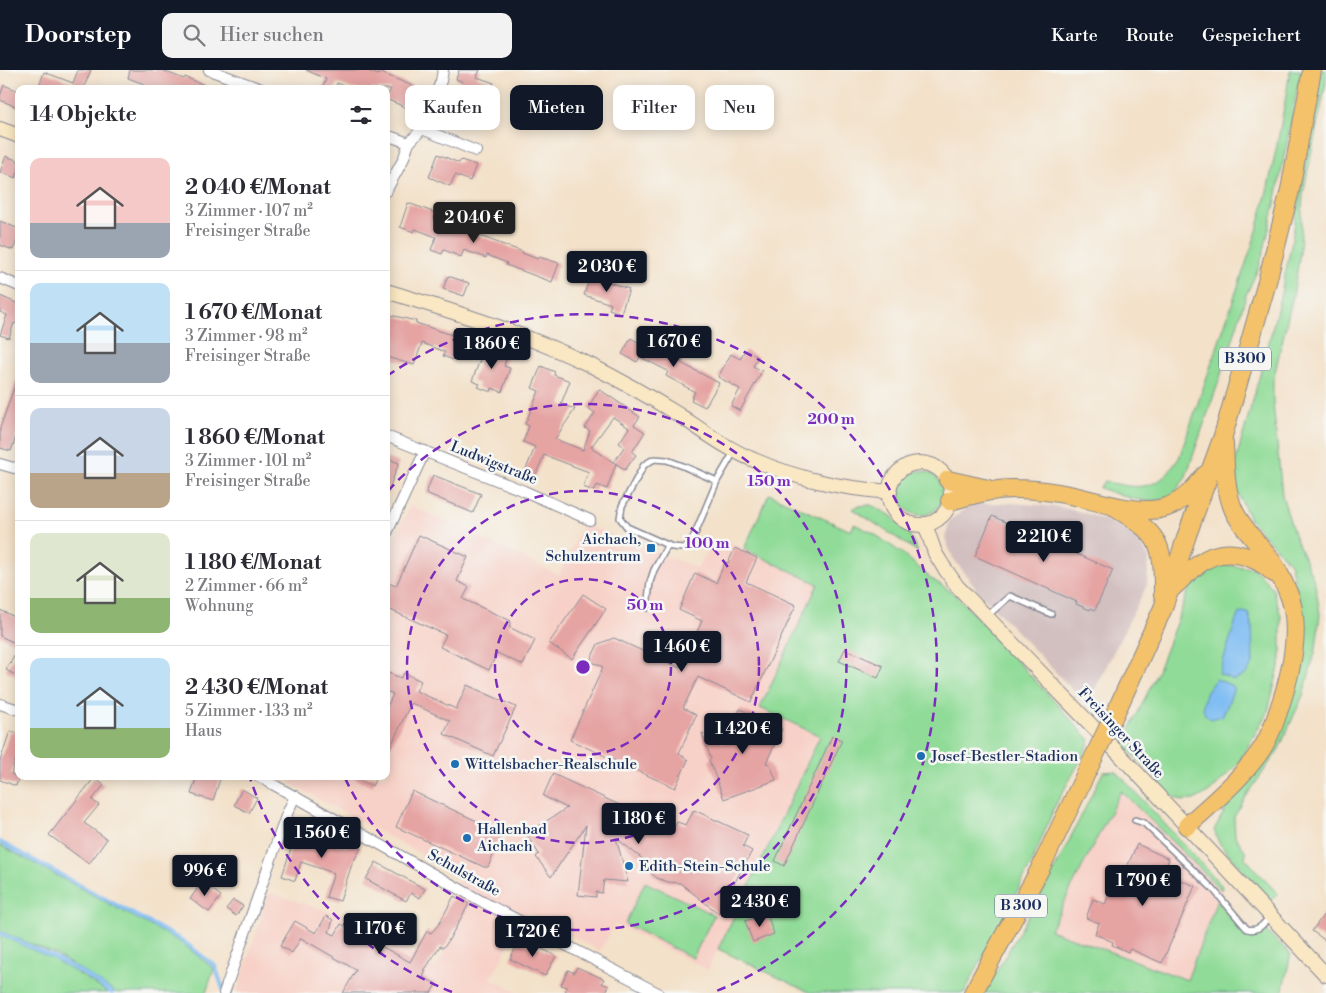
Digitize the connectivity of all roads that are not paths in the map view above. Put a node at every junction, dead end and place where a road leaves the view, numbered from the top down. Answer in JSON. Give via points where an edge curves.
{"nodes":[{"id":1,"x":209,"y":70,"type":"edge"},
{"id":2,"x":443,"y":70,"type":"edge"},
{"id":3,"x":1312,"y":70,"type":"edge"},
{"id":4,"x":250,"y":85,"type":"edge"},
{"id":5,"x":439,"y":85,"type":"edge"},
{"id":6,"x":0,"y":128,"type":"edge"},
{"id":7,"x":421,"y":130,"type":"edge"},
{"id":8,"x":424,"y":130,"type":"edge"},
{"id":9,"x":15,"y":134,"type":"edge"},
{"id":10,"x":390,"y":135,"type":"edge"},
{"id":11,"x":409,"y":142,"type":"junction"},
{"id":12,"x":476,"y":151,"type":"dead end"},
{"id":13,"x":390,"y":184,"type":"edge"},
{"id":14,"x":0,"y":278,"type":"edge"},
{"id":15,"x":15,"y":284,"type":"edge"},
{"id":16,"x":390,"y":292,"type":"edge"},
{"id":17,"x":1223,"y":436,"type":"junction"},
{"id":18,"x":390,"y":438,"type":"edge"},
{"id":19,"x":734,"y":450,"type":"junction"},
{"id":20,"x":425,"y":451,"type":"junction"},
{"id":21,"x":0,"y":464,"type":"edge"},
{"id":22,"x":1213,"y":465,"type":"junction"},
{"id":23,"x":15,"y":468,"type":"edge"},
{"id":24,"x":948,"y":480,"type":"junction"},
{"id":25,"x":717,"y":481,"type":"junction"},
{"id":26,"x":991,"y":490,"type":"junction"},
{"id":27,"x":890,"y":492,"type":"junction"},
{"id":28,"x":950,"y":501,"type":"junction"},
{"id":29,"x":1110,"y":505,"type":"junction"},
{"id":30,"x":590,"y":520,"type":"dead end"},
{"id":31,"x":925,"y":524,"type":"junction"},
{"id":32,"x":390,"y":526,"type":"edge"},
{"id":33,"x":668,"y":545,"type":"junction"},
{"id":34,"x":1283,"y":582,"type":"junction"},
{"id":35,"x":1170,"y":590,"type":"junction"},
{"id":36,"x":647,"y":608,"type":"dead end"},
{"id":37,"x":1163,"y":608,"type":"junction"},
{"id":38,"x":1051,"y":614,"type":"dead end"},
{"id":39,"x":987,"y":616,"type":"junction"},
{"id":40,"x":0,"y":704,"type":"edge"},
{"id":41,"x":15,"y":709,"type":"edge"},
{"id":42,"x":273,"y":780,"type":"edge"},
{"id":43,"x":295,"y":796,"type":"junction"},
{"id":44,"x":1135,"y":820,"type":"dead end"},
{"id":45,"x":1187,"y":826,"type":"junction"},
{"id":46,"x":1270,"y":916,"type":"junction"},
{"id":47,"x":1326,"y":975,"type":"edge"},
{"id":48,"x":226,"y":989,"type":"edge"},
{"id":49,"x":658,"y":993,"type":"edge"},
{"id":50,"x":973,"y":993,"type":"edge"}],
"edges":[{"from":1,"to":4,"type":"street"},
{"from":2,"to":5,"type":"street"},
{"from":3,"to":17,"type":"highway","number":"B 300","via":[[1290,190]]},
{"from":6,"to":9,"type":"main road"},
{"from":7,"to":11,"type":"street"},
{"from":8,"to":12,"type":"street"},
{"from":10,"to":11,"type":"street"},
{"from":11,"to":13,"type":"street"},
{"from":14,"to":15,"type":"street"},
{"from":16,"to":19,"type":"main road","via":[[548,346],[625,383]]},
{"from":17,"to":22,"type":"highway","number":"B 300"},
{"from":17,"to":34,"type":"highway","via":[[1230,501],[1242,525],[1266,554]]},
{"from":18,"to":20,"type":"street","name":"Ludwigstraße"},
{"from":19,"to":25,"type":"lane"},
{"from":19,"to":27,"type":"main road","via":[[785,472],[826,484]]},
{"from":20,"to":30,"type":"street","name":"Ludwigstraße"},
{"from":20,"to":32,"type":"street"},
{"from":21,"to":23,"type":"street"},
{"from":22,"to":29,"type":"highway","via":[[1186,497],[1169,507],[1147,510]]},
{"from":22,"to":35,"type":"highway","number":"B 300"},
{"from":24,"to":26,"type":"highway"},
{"from":24,"to":27,"type":"main road","via":[[934,466],[915,463],[892,480]]},
{"from":24,"to":28,"type":"main road"},
{"from":25,"to":33,"type":"lane","via":[[691,543],[684,548]]},
{"from":25,"to":33,"type":"lane","via":[[667,460],[654,459],[644,465],[622,506],[620,518],[627,527]]},
{"from":26,"to":28,"type":"highway"},
{"from":26,"to":29,"type":"highway","via":[[1044,491]]},
{"from":27,"to":31,"type":"main road","via":[[891,504],[900,517],[911,523]]},
{"from":28,"to":31,"type":"main road","via":[[941,516]]},
{"from":29,"to":37,"type":"highway","via":[[1147,529],[1158,544],[1163,562]]},
{"from":31,"to":39,"type":"main road","name":"Freisinger Straße","via":[[935,554],[943,566]]},
{"from":33,"to":36,"type":"lane","via":[[654,570]]},
{"from":34,"to":35,"type":"highway","via":[[1255,559],[1231,554],[1211,557],[1200,563]]},
{"from":34,"to":45,"type":"highway","via":[[1294,617],[1294,650],[1285,692],[1271,731],[1263,747],[1239,777]]},
{"from":35,"to":37,"type":"highway","number":"B 300"},
{"from":37,"to":50,"type":"highway","number":"B 300","bridge":true,"via":[[1040,869]]},
{"from":38,"to":39,"type":"lane","via":[[1010,596]]},
{"from":39,"to":45,"type":"main road","name":"Freisinger Straße"},
{"from":40,"to":41,"type":"street"},
{"from":42,"to":43,"type":"street","name":"Schulstraße"},
{"from":43,"to":48,"type":"street"},
{"from":43,"to":49,"type":"street","name":"Schulstraße","via":[[483,902]]},
{"from":44,"to":46,"type":"lane","via":[[1144,823],[1213,889],[1247,929],[1258,929]]},
{"from":45,"to":46,"type":"main road","name":"Freisinger Straße"},
{"from":46,"to":47,"type":"main road","name":"Freisinger Straße"}]}
